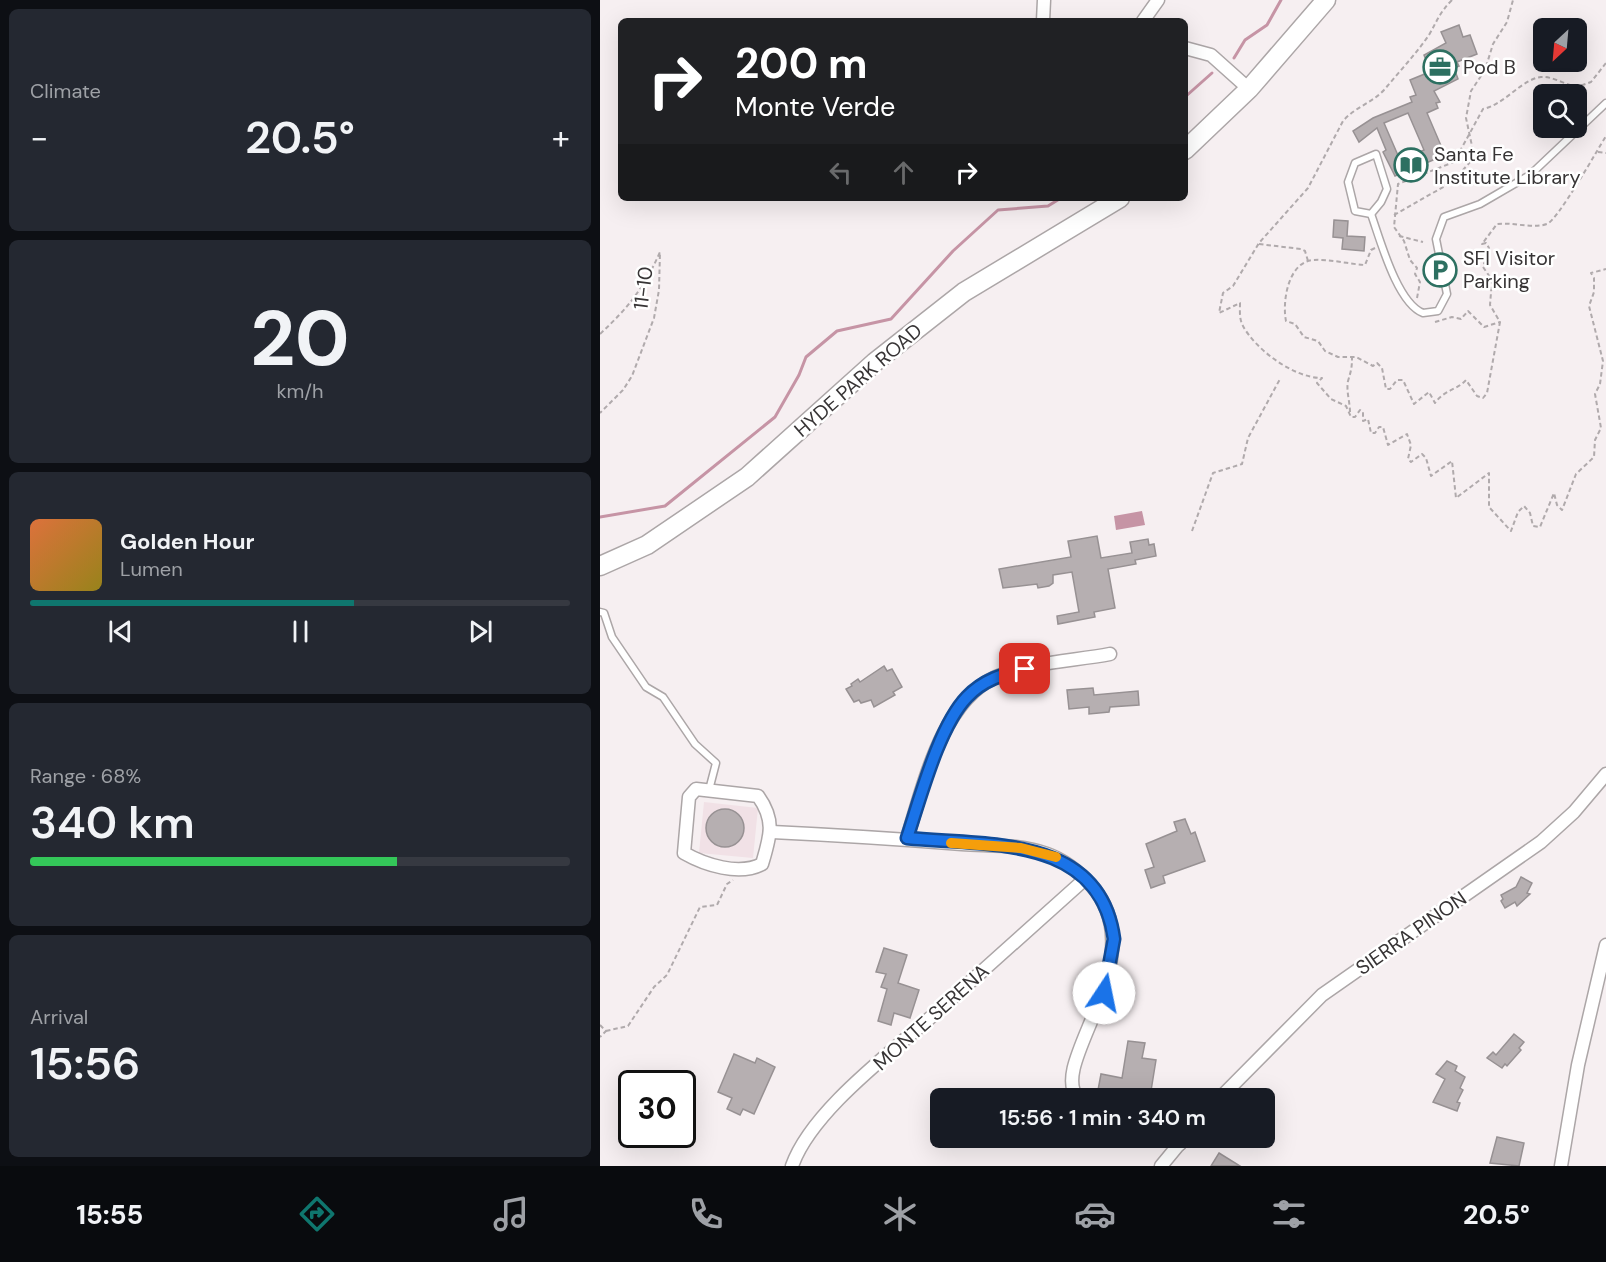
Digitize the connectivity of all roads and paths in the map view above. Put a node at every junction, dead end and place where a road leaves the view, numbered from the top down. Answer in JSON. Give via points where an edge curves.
{"nodes":[{"id":1,"x":1044,"y":0,"type":"edge"},
{"id":2,"x":1158,"y":0,"type":"edge"},
{"id":3,"x":1326,"y":0,"type":"edge"},
{"id":4,"x":1452,"y":0,"type":"edge"},
{"id":5,"x":1513,"y":0,"type":"edge"},
{"id":6,"x":1043,"y":18,"type":"edge"},
{"id":7,"x":1145,"y":18,"type":"edge"},
{"id":8,"x":1188,"y":49,"type":"edge"},
{"id":9,"x":1606,"y":63,"type":"edge"},
{"id":10,"x":1249,"y":89,"type":"junction"},
{"id":11,"x":1606,"y":103,"type":"edge"},
{"id":12,"x":1468,"y":135,"type":"junction"},
{"id":13,"x":1188,"y":147,"type":"edge"},
{"id":14,"x":1596,"y":152,"type":"dead end"},
{"id":15,"x":1606,"y":153,"type":"edge"},
{"id":16,"x":1115,"y":201,"type":"edge"},
{"id":17,"x":1371,"y":214,"type":"junction"},
{"id":18,"x":1394,"y":214,"type":"junction"},
{"id":19,"x":1399,"y":236,"type":"junction"},
{"id":20,"x":1423,"y":242,"type":"dead end"},
{"id":21,"x":1258,"y":244,"type":"junction"},
{"id":22,"x":1308,"y":261,"type":"dead end"},
{"id":23,"x":1606,"y":269,"type":"edge"},
{"id":24,"x":1427,"y":314,"type":"junction"},
{"id":25,"x":1435,"y":322,"type":"dead end"},
{"id":26,"x":1500,"y":322,"type":"dead end"},
{"id":27,"x":600,"y":334,"type":"edge"},
{"id":28,"x":1352,"y":357,"type":"dead end"},
{"id":29,"x":1280,"y":379,"type":"dead end"},
{"id":30,"x":1350,"y":412,"type":"junction"},
{"id":31,"x":600,"y":413,"type":"edge"},
{"id":32,"x":1192,"y":531,"type":"dead end"},
{"id":33,"x":600,"y":566,"type":"edge"},
{"id":34,"x":600,"y":612,"type":"edge"},
{"id":35,"x":1110,"y":654,"type":"dead end"},
{"id":36,"x":1606,"y":774,"type":"edge"},
{"id":37,"x":709,"y":790,"type":"junction"},
{"id":38,"x":772,"y":832,"type":"junction"},
{"id":39,"x":907,"y":838,"type":"junction"},
{"id":40,"x":752,"y":869,"type":"junction"},
{"id":41,"x":1085,"y":879,"type":"junction"},
{"id":42,"x":1606,"y":945,"type":"edge"},
{"id":43,"x":600,"y":1025,"type":"edge"},
{"id":44,"x":606,"y":1031,"type":"junction"},
{"id":45,"x":600,"y":1037,"type":"edge"},
{"id":46,"x":1074,"y":1088,"type":"edge"},
{"id":47,"x":1230,"y":1088,"type":"edge"},
{"id":48,"x":1176,"y":1148,"type":"edge"},
{"id":49,"x":792,"y":1166,"type":"edge"},
{"id":50,"x":1161,"y":1166,"type":"edge"},
{"id":51,"x":1561,"y":1166,"type":"edge"}],
"edges":[{"from":1,"to":6,"type":"street"},
{"from":2,"to":7,"type":"street"},
{"from":3,"to":10,"type":"main road"},
{"from":4,"to":21,"type":"path","via":[[1382,92],[1343,121],[1308,188]]},
{"from":5,"to":12,"type":"path","via":[[1485,70],[1470,91]]},
{"from":8,"to":10,"type":"street","via":[[1211,55]]},
{"from":9,"to":12,"type":"path","via":[[1591,82],[1577,87],[1551,78],[1532,80],[1483,109]]},
{"from":10,"to":13,"type":"main road"},
{"from":11,"to":24,"type":"lane","via":[[1530,175],[1480,204],[1444,217],[1437,239],[1447,294],[1442,307]]},
{"from":12,"to":18,"type":"path","via":[[1454,162],[1398,184]]},
{"from":12,"to":18,"type":"path","via":[[1472,146],[1466,169],[1452,182]]},
{"from":14,"to":15,"type":"path"},
{"from":16,"to":33,"type":"main road","name":"HYDE PARK ROAD","via":[[958,296],[875,362],[747,477],[647,545]]},
{"from":17,"to":17,"type":"lane","via":[[1355,211],[1348,182],[1355,163],[1376,154],[1387,189]]},
{"from":17,"to":24,"type":"lane","via":[[1404,296],[1413,308]]},
{"from":18,"to":19,"type":"path"},
{"from":19,"to":20,"type":"path"},
{"from":19,"to":24,"type":"path","via":[[1417,268],[1415,274],[1420,282],[1416,305]]},
{"from":21,"to":22,"type":"path","via":[[1301,249]]},
{"from":21,"to":30,"type":"path","via":[[1233,286],[1223,293],[1219,313],[1239,303],[1241,323],[1252,339],[1290,369],[1322,378],[1317,383]]},
{"from":23,"to":30,"type":"path","via":[[1592,271],[1594,292],[1589,306],[1603,361],[1600,384],[1594,394],[1601,428],[1595,440],[1594,457],[1576,474],[1562,510],[1554,493],[1546,518],[1538,528],[1533,526],[1524,506],[1511,531],[1496,516],[1489,507],[1489,473],[1456,498],[1452,461],[1433,477],[1422,454],[1411,462],[1408,459],[1411,445],[1407,434],[1390,446],[1383,427],[1371,433],[1368,419],[1363,422],[1363,412],[1358,410],[1353,418]]},
{"from":25,"to":26,"type":"path","via":[[1452,317],[1461,319],[1468,311],[1484,327]]},
{"from":27,"to":31,"type":"path","name":"11-10","via":[[630,306],[660,252],[654,318],[632,376]]},
{"from":28,"to":30,"type":"path"},
{"from":29,"to":32,"type":"path","via":[[1248,438],[1242,464],[1213,473]]},
{"from":34,"to":37,"type":"lane","via":[[646,687],[663,697],[695,744],[716,763]]},
{"from":35,"to":39,"type":"street","via":[[1014,671],[971,693],[946,730]]},
{"from":36,"to":47,"type":"street","name":"SIERRA PINON","via":[[1574,812],[1541,842],[1322,995]]},
{"from":37,"to":38,"type":"street","via":[[758,796],[766,807]]},
{"from":37,"to":40,"type":"street","via":[[696,789],[689,797],[684,853],[704,865]]},
{"from":38,"to":39,"type":"street"},
{"from":38,"to":40,"type":"street","via":[[762,864]]},
{"from":39,"to":41,"type":"street","via":[[1040,852],[1064,862]]},
{"from":40,"to":44,"type":"path","via":[[727,884],[717,905],[700,907],[667,975],[654,987],[628,1026]]},
{"from":41,"to":46,"type":"street","via":[[1106,908],[1114,939],[1104,993],[1077,1056]]},
{"from":41,"to":49,"type":"street","name":"MONTE SERENA","via":[[852,1088],[809,1133]]},
{"from":42,"to":51,"type":"street","via":[[1578,1065]]},
{"from":43,"to":44,"type":"path"},
{"from":44,"to":45,"type":"path"},
{"from":48,"to":50,"type":"street"}]}
